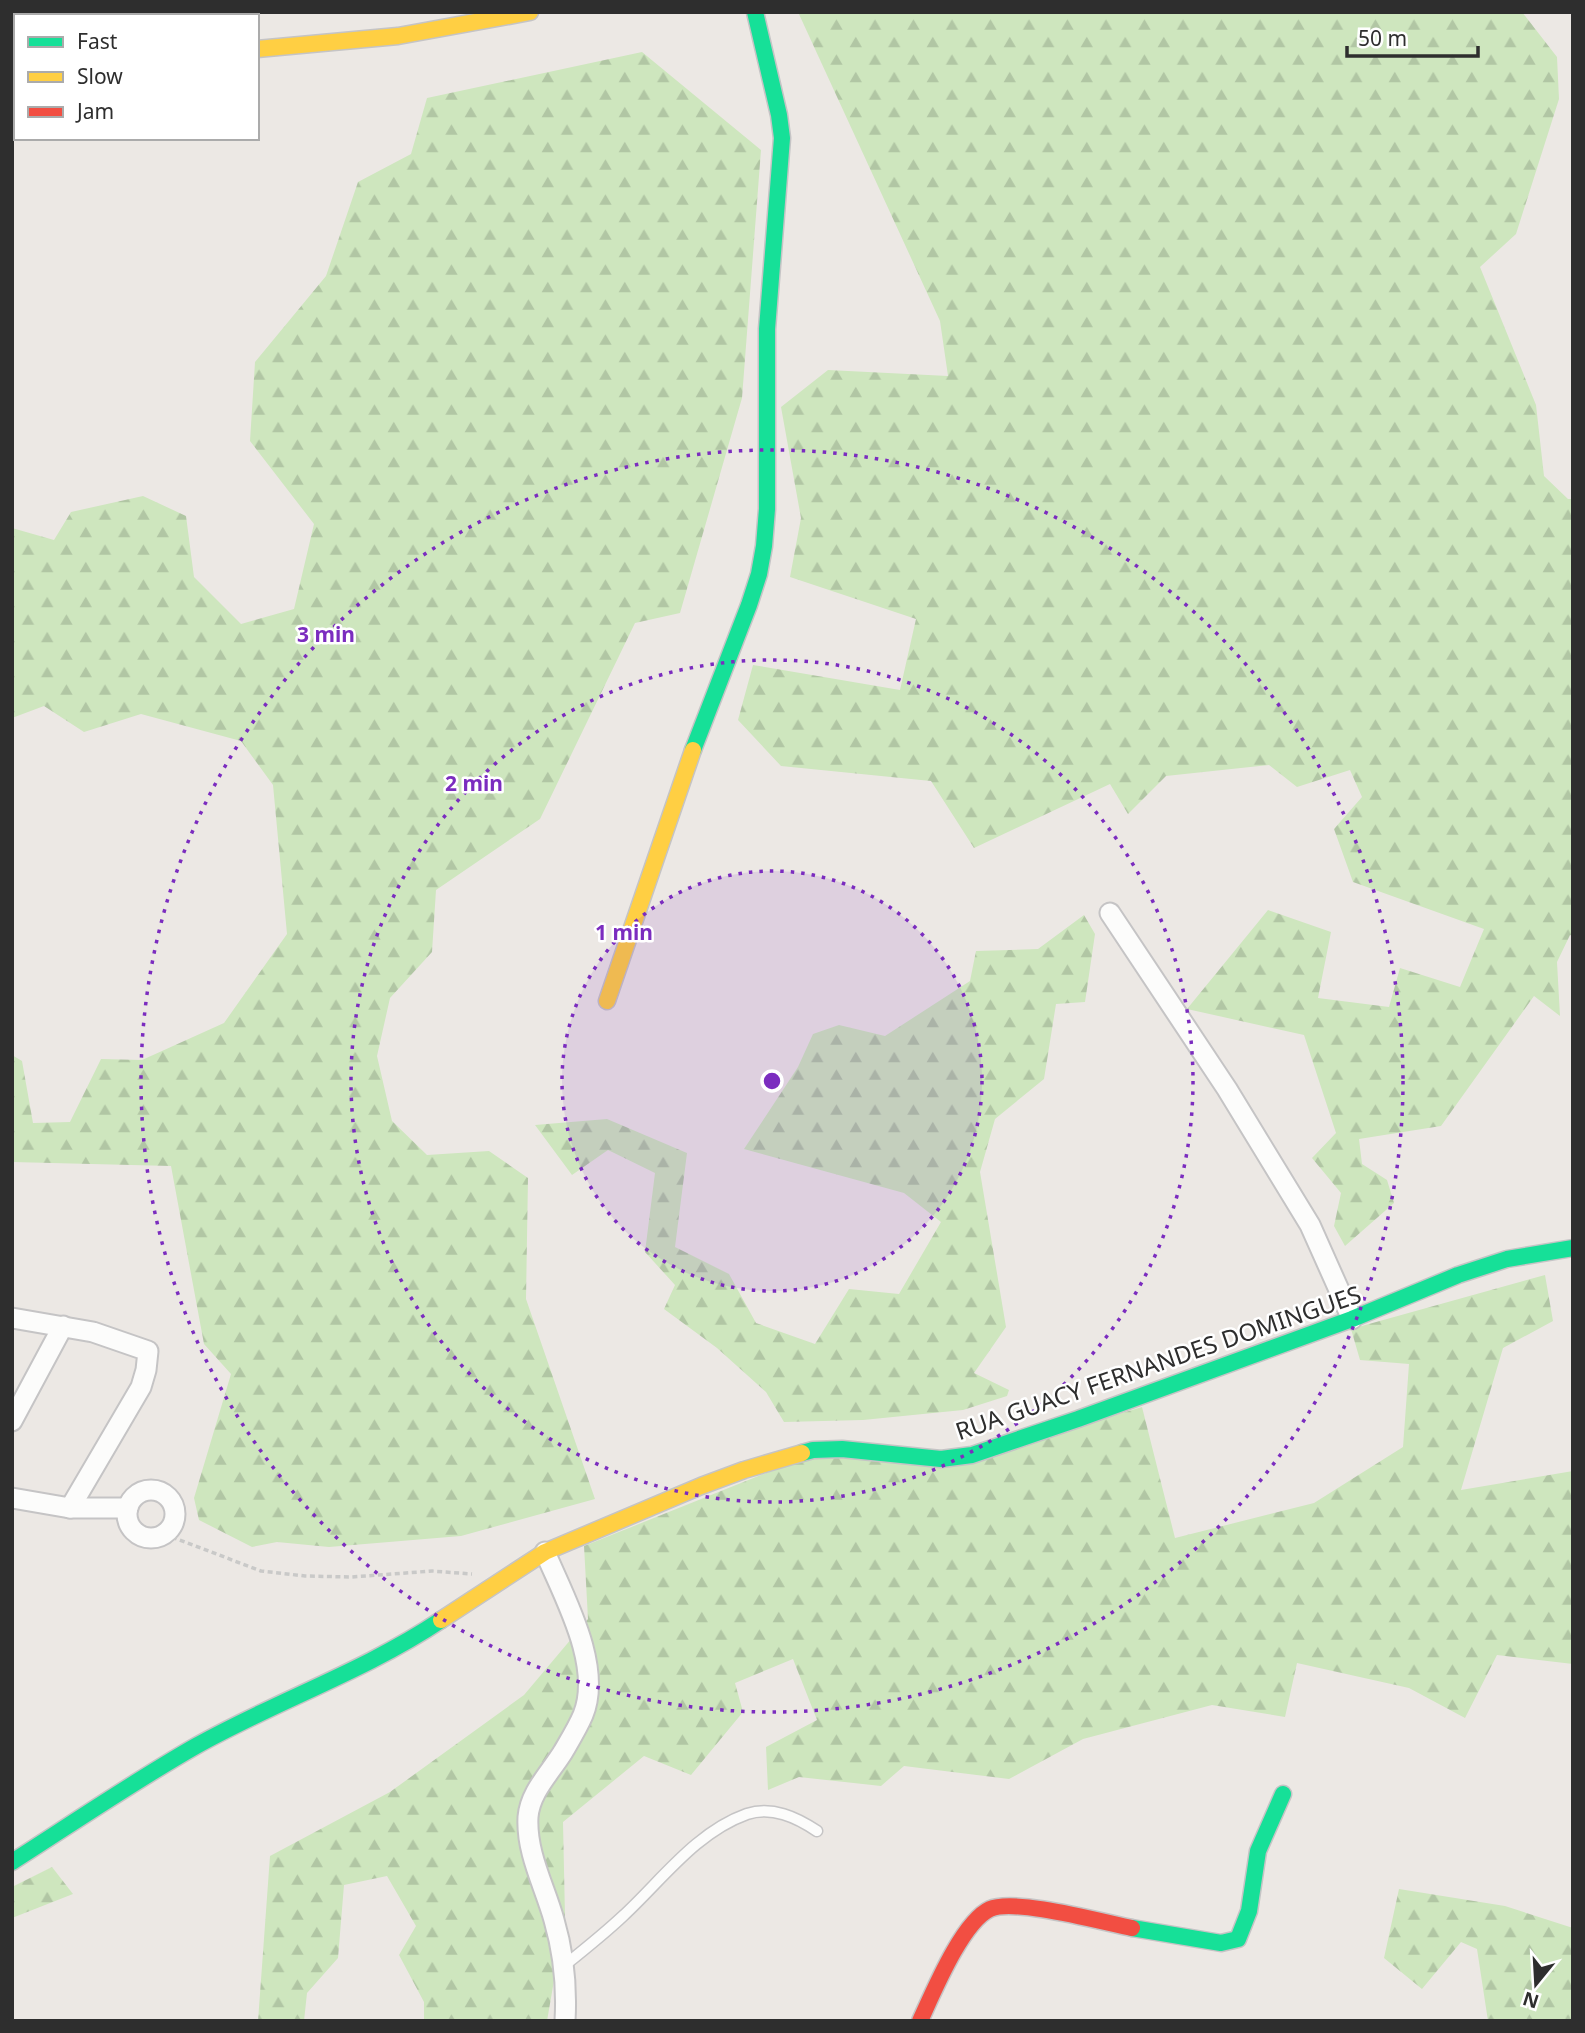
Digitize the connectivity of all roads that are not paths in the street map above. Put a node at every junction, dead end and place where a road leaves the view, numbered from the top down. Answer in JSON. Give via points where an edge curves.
{"nodes":[{"id":1,"x":106,"y":12,"type":"edge"},
{"id":2,"x":530,"y":12,"type":"edge"},
{"id":3,"x":755,"y":12,"type":"edge"},
{"id":4,"x":84,"y":14,"type":"edge"},
{"id":5,"x":259,"y":49,"type":"edge"},
{"id":6,"x":1110,"y":913,"type":"dead end"},
{"id":7,"x":607,"y":1001,"type":"dead end"},
{"id":8,"x":1573,"y":1248,"type":"edge"},
{"id":9,"x":12,"y":1318,"type":"edge"},
{"id":10,"x":1352,"y":1319,"type":"junction"},
{"id":11,"x":63,"y":1326,"type":"junction"},
{"id":12,"x":12,"y":1420,"type":"edge"},
{"id":13,"x":12,"y":1497,"type":"edge"},
{"id":14,"x":70,"y":1508,"type":"junction"},
{"id":15,"x":128,"y":1508,"type":"junction"},
{"id":16,"x":545,"y":1552,"type":"junction"},
{"id":17,"x":1283,"y":1794,"type":"dead end"},
{"id":18,"x":817,"y":1830,"type":"dead end"},
{"id":19,"x":12,"y":1863,"type":"edge"},
{"id":20,"x":565,"y":1965,"type":"junction"},
{"id":21,"x":565,"y":2021,"type":"edge"},
{"id":22,"x":920,"y":2021,"type":"edge"}],
"edges":[{"from":1,"to":4,"type":"street"},
{"from":2,"to":5,"type":"street","via":[[398,36]]},
{"from":3,"to":7,"type":"street","via":[[782,138],[767,329],[767,509],[760,574],[698,735]]},
{"from":6,"to":10,"type":"street","via":[[1310,1224]]},
{"from":8,"to":10,"type":"street","name":"RUA GUACY FERNANDES DOMINGUES","via":[[1507,1259]]},
{"from":9,"to":11,"type":"street"},
{"from":10,"to":16,"type":"street","name":"RUA GUACY FERNANDES DOMINGUES","via":[[972,1455],[941,1459],[842,1449],[805,1452],[701,1486]]},
{"from":11,"to":12,"type":"street"},
{"from":11,"to":14,"type":"street","via":[[148,1350],[141,1387]]},
{"from":13,"to":14,"type":"street"},
{"from":14,"to":15,"type":"street"},
{"from":15,"to":15,"type":"street","via":[[138,1493],[156,1490],[172,1500],[175,1519],[164,1534],[146,1537],[131,1527]]},
{"from":16,"to":19,"type":"street","name":"RUA GUACY FERNANDES DOMINGUES","via":[[414,1639],[196,1745]]},
{"from":16,"to":20,"type":"street","via":[[587,1661],[589,1687],[584,1713],[537,1788],[528,1818],[532,1855]]},
{"from":17,"to":22,"type":"street","via":[[1256,1859],[1251,1901],[1238,1939],[1221,1943],[1187,1939],[1014,1905],[990,1909],[958,1948]]},
{"from":18,"to":20,"type":"lane","via":[[773,1812],[749,1814],[724,1825],[695,1845],[622,1918]]},
{"from":20,"to":21,"type":"street"}]}
